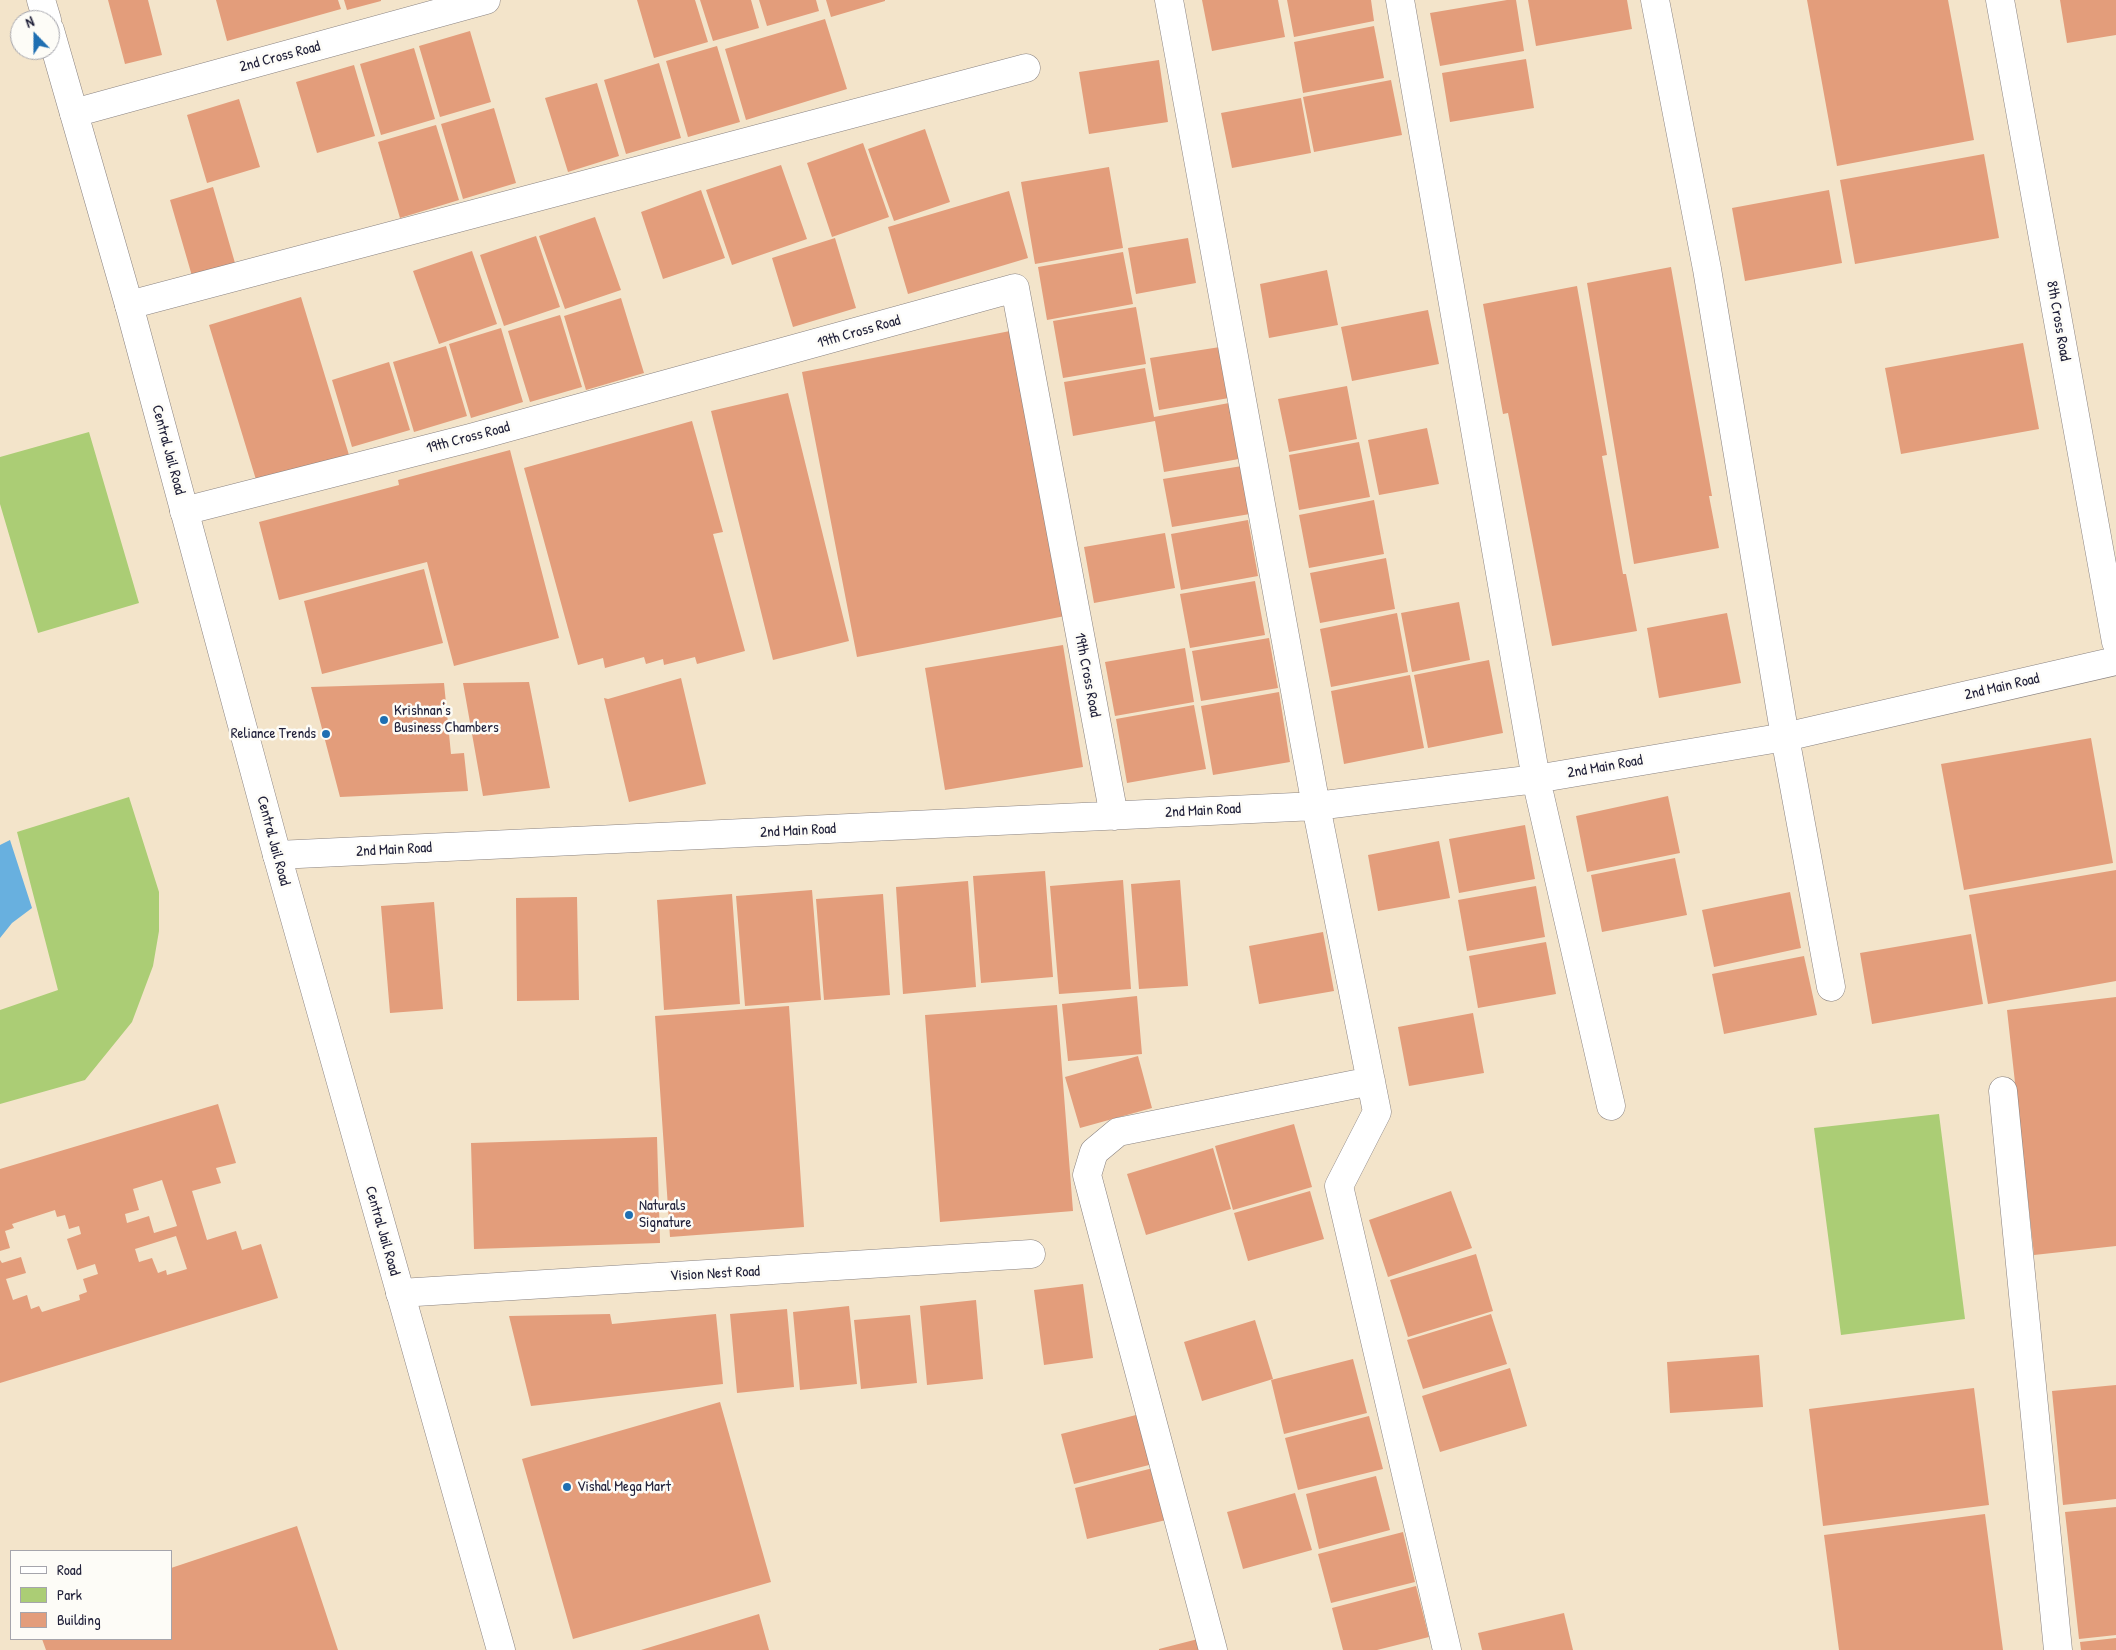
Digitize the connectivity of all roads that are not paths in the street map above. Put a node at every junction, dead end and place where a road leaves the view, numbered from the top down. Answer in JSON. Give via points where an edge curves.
{"nodes":[{"id":1,"x":486,"y":0,"type":"edge"},
{"id":2,"x":1169,"y":0,"type":"edge"},
{"id":3,"x":1400,"y":0,"type":"edge"},
{"id":4,"x":1656,"y":0,"type":"edge"},
{"id":5,"x":2000,"y":0,"type":"edge"},
{"id":6,"x":59,"y":60,"type":"edge"},
{"id":7,"x":1026,"y":68,"type":"dead end"},
{"id":8,"x":74,"y":113,"type":"junction"},
{"id":9,"x":129,"y":305,"type":"junction"},
{"id":10,"x":184,"y":510,"type":"junction"},
{"id":11,"x":2116,"y":642,"type":"edge"},
{"id":12,"x":2116,"y":660,"type":"edge"},
{"id":13,"x":1785,"y":737,"type":"junction"},
{"id":14,"x":1536,"y":779,"type":"junction"},
{"id":15,"x":1316,"y":806,"type":"junction"},
{"id":16,"x":1114,"y":816,"type":"junction"},
{"id":17,"x":277,"y":855,"type":"junction"},
{"id":18,"x":1831,"y":987,"type":"dead end"},
{"id":19,"x":1371,"y":1081,"type":"junction"},
{"id":20,"x":2003,"y":1091,"type":"dead end"},
{"id":21,"x":1611,"y":1106,"type":"dead end"},
{"id":22,"x":1031,"y":1254,"type":"dead end"},
{"id":23,"x":400,"y":1293,"type":"junction"},
{"id":24,"x":501,"y":1650,"type":"edge"},
{"id":25,"x":1213,"y":1650,"type":"edge"},
{"id":26,"x":1447,"y":1650,"type":"edge"},
{"id":27,"x":2058,"y":1650,"type":"edge"}],
"edges":[{"from":1,"to":8,"type":"street","name":"2nd Cross Road"},
{"from":2,"to":15,"type":"street"},
{"from":3,"to":14,"type":"street"},
{"from":4,"to":13,"type":"street","via":[[1732,412]]},
{"from":5,"to":11,"type":"street","name":"8th Cross Road"},
{"from":6,"to":8,"type":"street","name":"Central Jail Road"},
{"from":7,"to":9,"type":"street"},
{"from":8,"to":9,"type":"street","name":"Central Jail Road"},
{"from":9,"to":10,"type":"street","name":"Central Jail Road"},
{"from":10,"to":16,"type":"street","name":"19th Cross Road","via":[[470,438],[1015,288]]},
{"from":10,"to":17,"type":"street","name":"Central Jail Road"},
{"from":12,"to":13,"type":"street","name":"2nd Main Road"},
{"from":13,"to":14,"type":"street","name":"2nd Main Road"},
{"from":13,"to":18,"type":"street"},
{"from":14,"to":15,"type":"street","name":"2nd Main Road"},
{"from":14,"to":21,"type":"street"},
{"from":15,"to":16,"type":"street","name":"2nd Main Road"},
{"from":15,"to":19,"type":"street"},
{"from":16,"to":17,"type":"street","name":"2nd Main Road"},
{"from":17,"to":23,"type":"street","name":"Central Jail Road"},
{"from":19,"to":25,"type":"street","via":[[1118,1132],[1094,1152],[1088,1175]]},
{"from":19,"to":26,"type":"street","via":[[1377,1112],[1339,1186]]},
{"from":20,"to":27,"type":"street"},
{"from":22,"to":23,"type":"street","name":"Vision Nest Road"},
{"from":23,"to":24,"type":"street","name":"Central Jail Road"}]}
